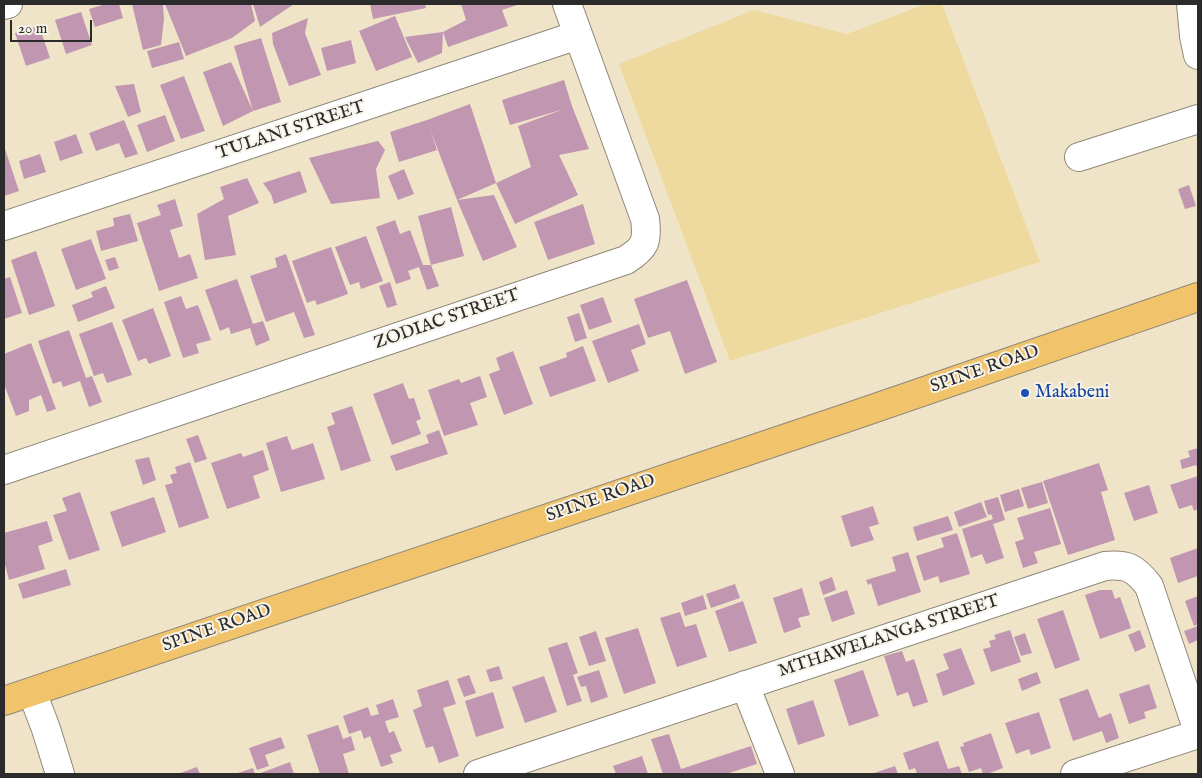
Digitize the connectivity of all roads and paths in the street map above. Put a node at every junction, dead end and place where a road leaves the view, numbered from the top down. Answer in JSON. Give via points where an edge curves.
{"nodes":[{"id":1,"x":8,"y":4,"type":"edge"},
{"id":2,"x":567,"y":4,"type":"edge"},
{"id":3,"x":1192,"y":4,"type":"edge"},
{"id":4,"x":4,"y":5,"type":"edge"},
{"id":5,"x":578,"y":36,"type":"junction"},
{"id":6,"x":1198,"y":55,"type":"edge"},
{"id":7,"x":1198,"y":119,"type":"edge"},
{"id":8,"x":1079,"y":157,"type":"dead end"},
{"id":9,"x":4,"y":226,"type":"edge"},
{"id":10,"x":1198,"y":297,"type":"edge"},
{"id":11,"x":4,"y":470,"type":"edge"},
{"id":12,"x":745,"y":685,"type":"junction"},
{"id":13,"x":32,"y":692,"type":"junction"},
{"id":14,"x":4,"y":701,"type":"edge"},
{"id":15,"x":1198,"y":733,"type":"edge"},
{"id":16,"x":60,"y":774,"type":"edge"},
{"id":17,"x":478,"y":774,"type":"edge"},
{"id":18,"x":780,"y":774,"type":"edge"},
{"id":19,"x":1075,"y":774,"type":"edge"}],
"edges":[{"from":1,"to":4,"type":"street"},
{"from":2,"to":5,"type":"street","name":"ZODIAC STREET"},
{"from":3,"to":6,"type":"street"},
{"from":5,"to":9,"type":"street","name":"TULANI STREET"},
{"from":5,"to":11,"type":"street","name":"ZODIAC STREET","via":[[645,219],[645,241],[639,252],[626,260]]},
{"from":7,"to":8,"type":"street"},
{"from":10,"to":13,"type":"main road","name":"SPINE ROAD"},
{"from":12,"to":15,"type":"street","name":"MTHAWELANGA STREET","via":[[1105,566],[1119,565],[1131,568],[1150,586]]},
{"from":12,"to":17,"type":"street","name":"MTHAWELANGA STREET"},
{"from":12,"to":18,"type":"street"},
{"from":13,"to":14,"type":"main road","name":"SPINE ROAD"},
{"from":13,"to":16,"type":"street"},
{"from":15,"to":19,"type":"street"}]}
